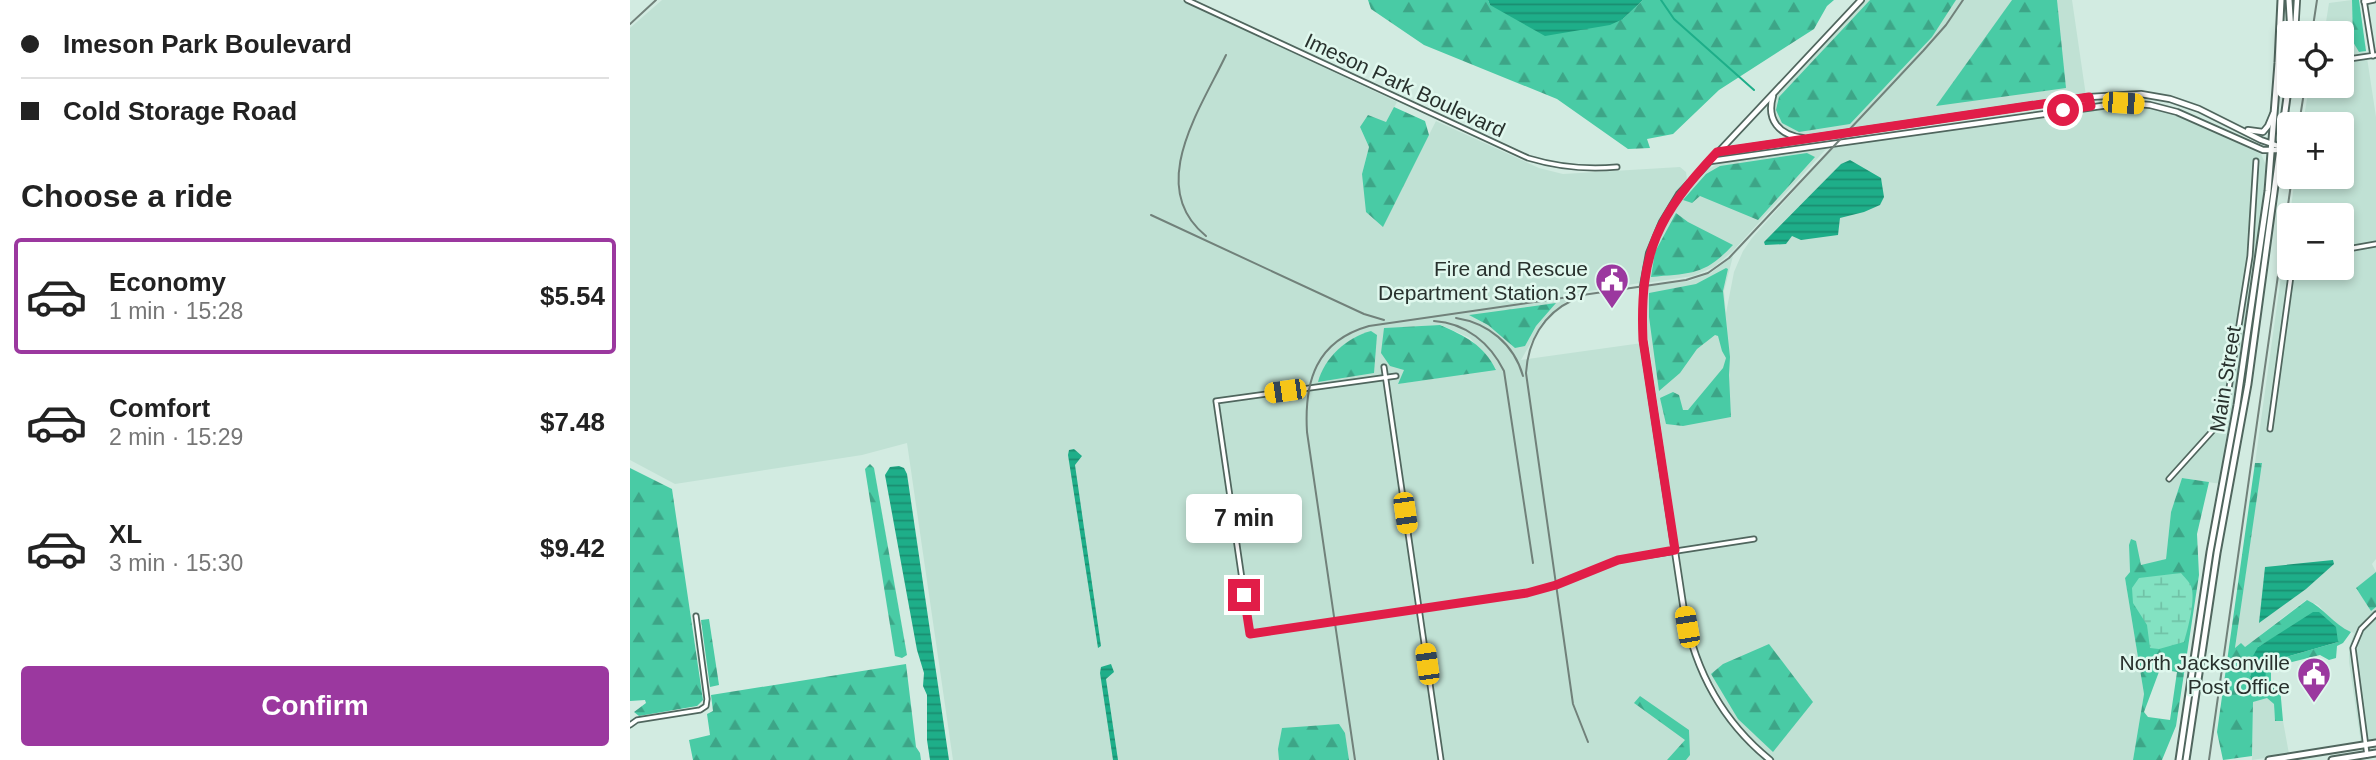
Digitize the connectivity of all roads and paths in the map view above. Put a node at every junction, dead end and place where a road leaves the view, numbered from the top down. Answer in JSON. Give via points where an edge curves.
{"nodes":[{"id":1,"x":1187,"y":0,"type":"edge"},
{"id":2,"x":1861,"y":0,"type":"edge"},
{"id":3,"x":2281,"y":0,"type":"edge"},
{"id":4,"x":2289,"y":0,"type":"edge"},
{"id":5,"x":2297,"y":0,"type":"edge"},
{"id":6,"x":2374,"y":0,"type":"edge"},
{"id":7,"x":2364,"y":1,"type":"edge"},
{"id":8,"x":2280,"y":21,"type":"edge"},
{"id":9,"x":2292,"y":21,"type":"edge"},
{"id":10,"x":2294,"y":21,"type":"edge"},
{"id":11,"x":2374,"y":55,"type":"edge"},
{"id":12,"x":2354,"y":58,"type":"edge"},
{"id":13,"x":2277,"y":78,"type":"edge"},
{"id":14,"x":1775,"y":92,"type":"junction"},
{"id":15,"x":2141,"y":94,"type":"junction"},
{"id":16,"x":2089,"y":97,"type":"junction"},
{"id":17,"x":2142,"y":104,"type":"junction"},
{"id":18,"x":2091,"y":106,"type":"junction"},
{"id":19,"x":2275,"y":107,"type":"junction"},
{"id":20,"x":1979,"y":113,"type":"junction"},
{"id":21,"x":1980,"y":122,"type":"junction"},
{"id":22,"x":2230,"y":124,"type":"junction"},
{"id":23,"x":1886,"y":127,"type":"junction"},
{"id":24,"x":1888,"y":135,"type":"junction"},
{"id":25,"x":1818,"y":138,"type":"junction"},
{"id":26,"x":2272,"y":148,"type":"junction"},
{"id":27,"x":2277,"y":149,"type":"edge"},
{"id":28,"x":1717,"y":152,"type":"junction"},
{"id":29,"x":1709,"y":161,"type":"junction"},
{"id":30,"x":2256,"y":161,"type":"dead end"},
{"id":31,"x":1617,"y":167,"type":"dead end"},
{"id":32,"x":2277,"y":177,"type":"edge"},
{"id":33,"x":2376,"y":244,"type":"edge"},
{"id":34,"x":2354,"y":248,"type":"edge"},
{"id":35,"x":2290,"y":280,"type":"edge"},
{"id":36,"x":1384,"y":367,"type":"dead end"},
{"id":37,"x":1396,"y":376,"type":"dead end"},
{"id":38,"x":1385,"y":377,"type":"junction"},
{"id":39,"x":2270,"y":429,"type":"dead end"},
{"id":40,"x":2169,"y":479,"type":"dead end"},
{"id":41,"x":1754,"y":539,"type":"dead end"},
{"id":42,"x":1675,"y":550,"type":"junction"},
{"id":43,"x":2213,"y":553,"type":"junction"},
{"id":44,"x":1419,"y":609,"type":"junction"},
{"id":45,"x":2376,"y":614,"type":"edge"},
{"id":46,"x":696,"y":616,"type":"dead end"},
{"id":47,"x":630,"y":724,"type":"edge"},
{"id":48,"x":2376,"y":743,"type":"edge"},
{"id":49,"x":2365,"y":745,"type":"junction"},
{"id":50,"x":2376,"y":753,"type":"edge"},
{"id":51,"x":2367,"y":755,"type":"junction"},
{"id":52,"x":1441,"y":760,"type":"edge"},
{"id":53,"x":1770,"y":760,"type":"edge"},
{"id":54,"x":2179,"y":760,"type":"edge"},
{"id":55,"x":2188,"y":760,"type":"edge"},
{"id":56,"x":2269,"y":760,"type":"edge"},
{"id":57,"x":2332,"y":760,"type":"edge"}],
"edges":[{"from":1,"to":31,"type":"street","name":"Imeson Park Boulevard","via":[[1528,158],[1570,168]]},
{"from":2,"to":14,"type":"street"},
{"from":3,"to":8,"type":"main road","name":"Main Street"},
{"from":4,"to":9,"type":"main road"},
{"from":5,"to":10,"type":"street"},
{"from":6,"to":7,"type":"street"},
{"from":7,"to":11,"type":"street"},
{"from":11,"to":12,"type":"street"},
{"from":13,"to":19,"type":"main road","name":"Main Street"},
{"from":14,"to":25,"type":"street","via":[[1770,107],[1777,126],[1791,136]]},
{"from":14,"to":28,"type":"street"},
{"from":15,"to":16,"type":"street"},
{"from":15,"to":17,"type":"street"},
{"from":15,"to":22,"type":"street","via":[[2180,102]]},
{"from":16,"to":18,"type":"street"},
{"from":16,"to":20,"type":"street"},
{"from":17,"to":18,"type":"street"},
{"from":17,"to":26,"type":"street","via":[[2185,115],[2263,150]]},
{"from":18,"to":21,"type":"street"},
{"from":19,"to":22,"type":"street","via":[[2263,132]]},
{"from":19,"to":26,"type":"main road","name":"Main Street"},
{"from":20,"to":21,"type":"street"},
{"from":20,"to":23,"type":"street"},
{"from":21,"to":24,"type":"street"},
{"from":22,"to":26,"type":"street"},
{"from":23,"to":24,"type":"street"},
{"from":23,"to":25,"type":"street"},
{"from":24,"to":29,"type":"street"},
{"from":25,"to":28,"type":"street"},
{"from":26,"to":27,"type":"street"},
{"from":26,"to":43,"type":"main road","name":"Main Street"},
{"from":28,"to":29,"type":"street"},
{"from":29,"to":42,"type":"street","via":[[1679,194],[1662,222],[1649,253],[1643,286],[1643,340]]},
{"from":30,"to":40,"type":"street","via":[[2250,256],[2227,401],[2215,428]]},
{"from":32,"to":43,"type":"main road","name":"Main Street","via":[[2244,406]]},
{"from":33,"to":34,"type":"street"},
{"from":35,"to":39,"type":"street"},
{"from":36,"to":38,"type":"street"},
{"from":37,"to":38,"type":"street"},
{"from":38,"to":44,"type":"street"},
{"from":38,"to":44,"type":"street","via":[[1216,401],[1250,634]]},
{"from":41,"to":42,"type":"street"},
{"from":42,"to":44,"type":"street","via":[[1618,560],[1541,590]]},
{"from":42,"to":53,"type":"street","via":[[1687,627],[1700,668],[1730,719]]},
{"from":43,"to":54,"type":"main road","name":"Main Street"},
{"from":43,"to":55,"type":"main road","name":"Main Street"},
{"from":44,"to":52,"type":"street"},
{"from":45,"to":49,"type":"street","via":[[2361,629],[2353,648]]},
{"from":46,"to":47,"type":"street","via":[[706,706]]},
{"from":48,"to":49,"type":"main road"},
{"from":49,"to":51,"type":"street"},
{"from":49,"to":56,"type":"main road"},
{"from":50,"to":51,"type":"main road"},
{"from":51,"to":57,"type":"main road"}]}
